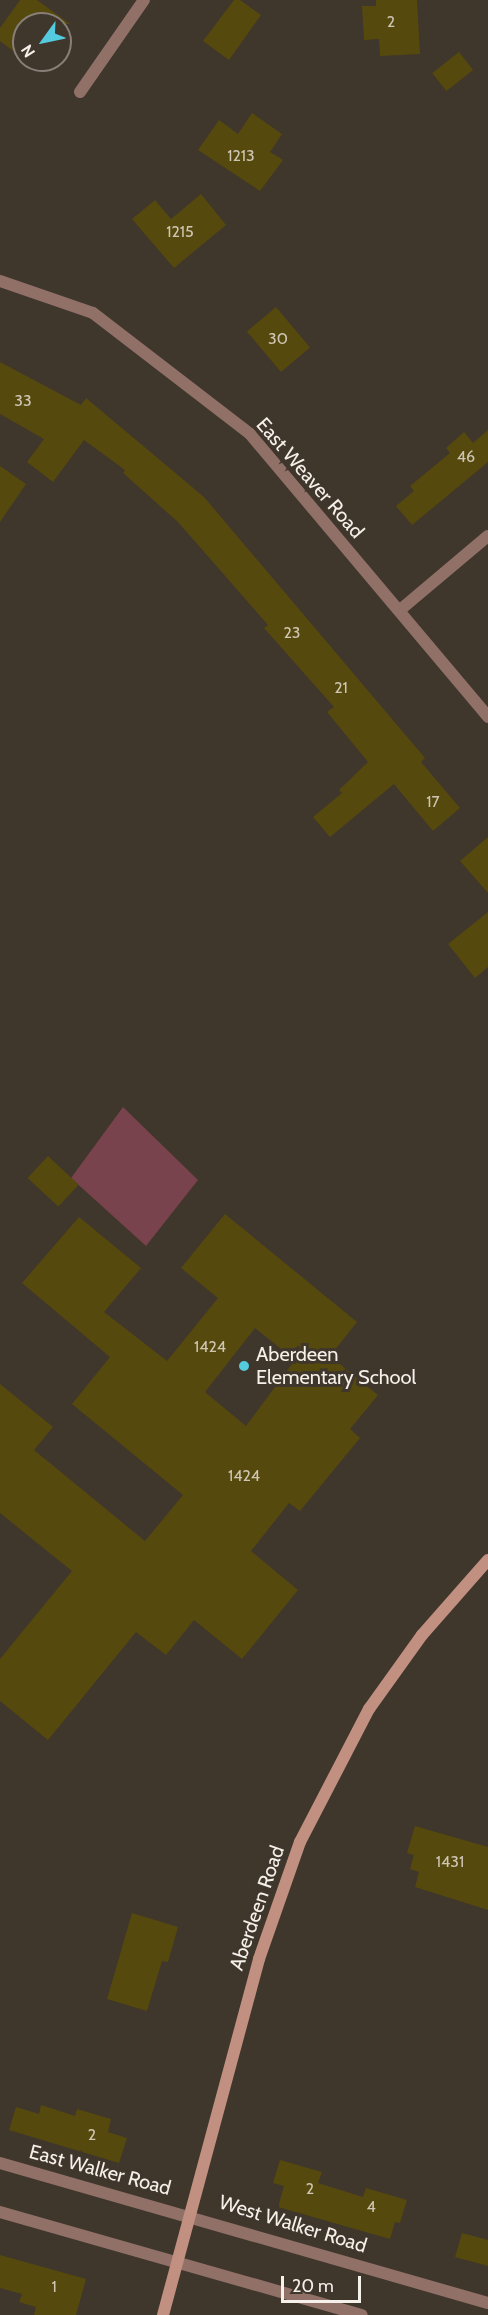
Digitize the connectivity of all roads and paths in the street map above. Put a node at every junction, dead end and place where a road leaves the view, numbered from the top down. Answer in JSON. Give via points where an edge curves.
{"nodes":[{"id":1,"x":144,"y":0,"type":"edge"},
{"id":2,"x":80,"y":92,"type":"dead end"},
{"id":3,"x":0,"y":281,"type":"edge"},
{"id":4,"x":488,"y":536,"type":"edge"},
{"id":5,"x":400,"y":610,"type":"junction"},
{"id":6,"x":488,"y":717,"type":"edge"},
{"id":7,"x":488,"y":1560,"type":"edge"},
{"id":8,"x":0,"y":2163,"type":"edge"},
{"id":9,"x":0,"y":2212,"type":"edge"},
{"id":10,"x":190,"y":2214,"type":"junction"},
{"id":11,"x":177,"y":2265,"type":"junction"},
{"id":12,"x":488,"y":2303,"type":"edge"},
{"id":13,"x":163,"y":2315,"type":"edge"},
{"id":14,"x":362,"y":2315,"type":"edge"}],
"edges":[{"from":1,"to":2,"type":"street"},
{"from":3,"to":5,"type":"street","name":"East Weaver Road","via":[[93,313],[250,434]]},
{"from":4,"to":5,"type":"street"},
{"from":5,"to":6,"type":"street","name":"East Weaver Road"},
{"from":7,"to":10,"type":"main road","name":"Aberdeen Road","via":[[422,1635],[369,1709],[304,1834],[259,1959]]},
{"from":8,"to":10,"type":"street","name":"East Walker Road"},
{"from":9,"to":11,"type":"street"},
{"from":10,"to":11,"type":"main road","name":"Aberdeen Road"},
{"from":10,"to":12,"type":"street","name":"West Walker Road"},
{"from":11,"to":13,"type":"main road","name":"Aberdeen Road"},
{"from":11,"to":14,"type":"street"}]}
